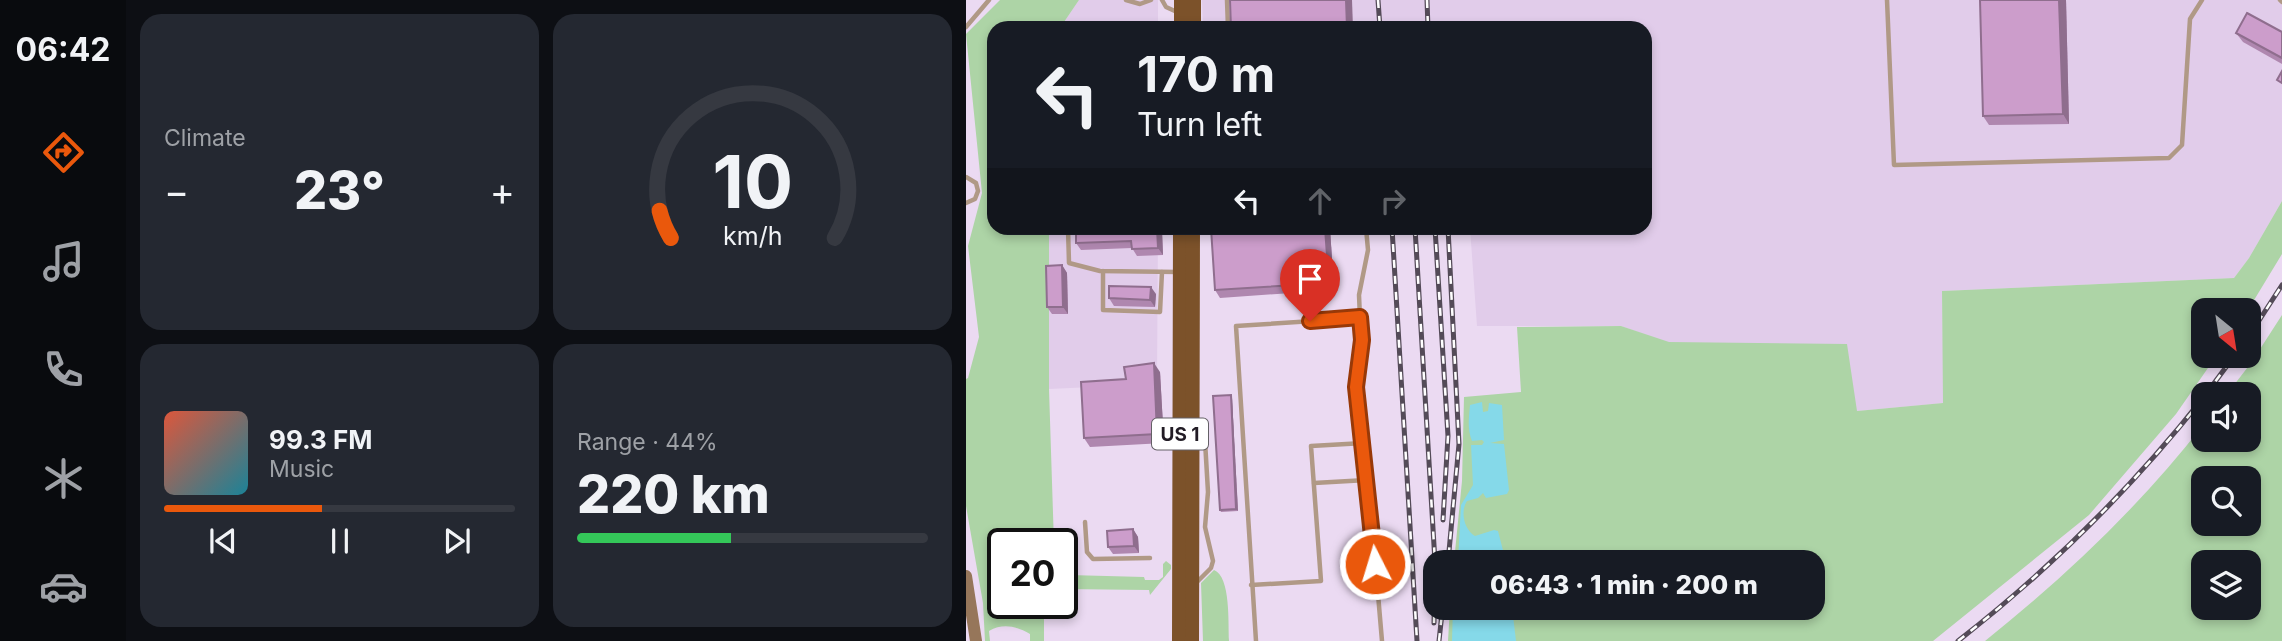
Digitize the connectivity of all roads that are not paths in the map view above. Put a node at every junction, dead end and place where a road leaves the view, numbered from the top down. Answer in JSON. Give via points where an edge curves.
{"nodes":[{"id":1,"x":989,"y":0,"type":"edge"},
{"id":2,"x":1126,"y":0,"type":"edge"},
{"id":3,"x":1151,"y":0,"type":"edge"},
{"id":4,"x":1162,"y":0,"type":"edge"},
{"id":5,"x":1194,"y":0,"type":"edge"},
{"id":6,"x":1227,"y":0,"type":"edge"},
{"id":7,"x":1887,"y":0,"type":"edge"},
{"id":8,"x":2202,"y":0,"type":"edge"},
{"id":9,"x":1181,"y":14,"type":"edge"},
{"id":10,"x":1194,"y":21,"type":"edge"},
{"id":11,"x":1228,"y":21,"type":"edge"},
{"id":12,"x":966,"y":27,"type":"edge"},
{"id":13,"x":966,"y":177,"type":"edge"},
{"id":14,"x":966,"y":203,"type":"edge"},
{"id":15,"x":1069,"y":235,"type":"edge"},
{"id":16,"x":1180,"y":235,"type":"edge"},
{"id":17,"x":1193,"y":235,"type":"edge"},
{"id":18,"x":1367,"y":235,"type":"edge"},
{"id":19,"x":1103,"y":271,"type":"junction"},
{"id":20,"x":1162,"y":272,"type":"junction"},
{"id":21,"x":1180,"y":272,"type":"junction"},
{"id":22,"x":1360,"y":317,"type":"junction"},
{"id":23,"x":1193,"y":429,"type":"junction"},
{"id":24,"x":1363,"y":443,"type":"junction"},
{"id":25,"x":1367,"y":480,"type":"junction"},
{"id":26,"x":1314,"y":483,"type":"junction"},
{"id":27,"x":1086,"y":522,"type":"dead end"},
{"id":28,"x":1150,"y":558,"type":"dead end"},
{"id":29,"x":966,"y":576,"type":"edge"},
{"id":30,"x":1251,"y":585,"type":"junction"},
{"id":31,"x":1192,"y":587,"type":"junction"},
{"id":32,"x":976,"y":641,"type":"edge"},
{"id":33,"x":1179,"y":641,"type":"edge"},
{"id":34,"x":1192,"y":641,"type":"edge"},
{"id":35,"x":1256,"y":641,"type":"edge"},
{"id":36,"x":1382,"y":641,"type":"edge"}],
"edges":[{"from":1,"to":12,"type":"lane"},
{"from":2,"to":3,"type":"lane","via":[[1140,4]]},
{"from":4,"to":9,"type":"lane"},
{"from":5,"to":10,"type":"highway"},
{"from":6,"to":11,"type":"lane"},
{"from":7,"to":8,"type":"lane","via":[[1894,165],[2169,158],[2182,145],[2190,19]]},
{"from":13,"to":14,"type":"lane","via":[[976,183],[978,191]]},
{"from":15,"to":19,"type":"lane","via":[[1069,263]]},
{"from":16,"to":21,"type":"highway","number":"US 1"},
{"from":17,"to":23,"type":"highway","number":"US 1"},
{"from":18,"to":22,"type":"lane"},
{"from":19,"to":20,"type":"lane"},
{"from":19,"to":20,"type":"lane","via":[[1103,310],[1160,312]]},
{"from":20,"to":21,"type":"lane"},
{"from":21,"to":33,"type":"highway","number":"US 1"},
{"from":22,"to":24,"type":"lane","via":[[1356,387]]},
{"from":22,"to":30,"type":"lane","via":[[1236,326]]},
{"from":23,"to":31,"type":"highway","number":"US 1"},
{"from":23,"to":31,"type":"lane","via":[[1205,442],[1205,527],[1213,561]]},
{"from":24,"to":25,"type":"lane"},
{"from":24,"to":26,"type":"lane","via":[[1311,446]]},
{"from":25,"to":26,"type":"lane"},
{"from":25,"to":36,"type":"lane"},
{"from":26,"to":30,"type":"lane","via":[[1321,581]]},
{"from":27,"to":28,"type":"lane","via":[[1087,552],[1093,559]]},
{"from":29,"to":32,"type":"main road"},
{"from":30,"to":35,"type":"lane"},
{"from":31,"to":34,"type":"highway","number":"US 1"}]}
